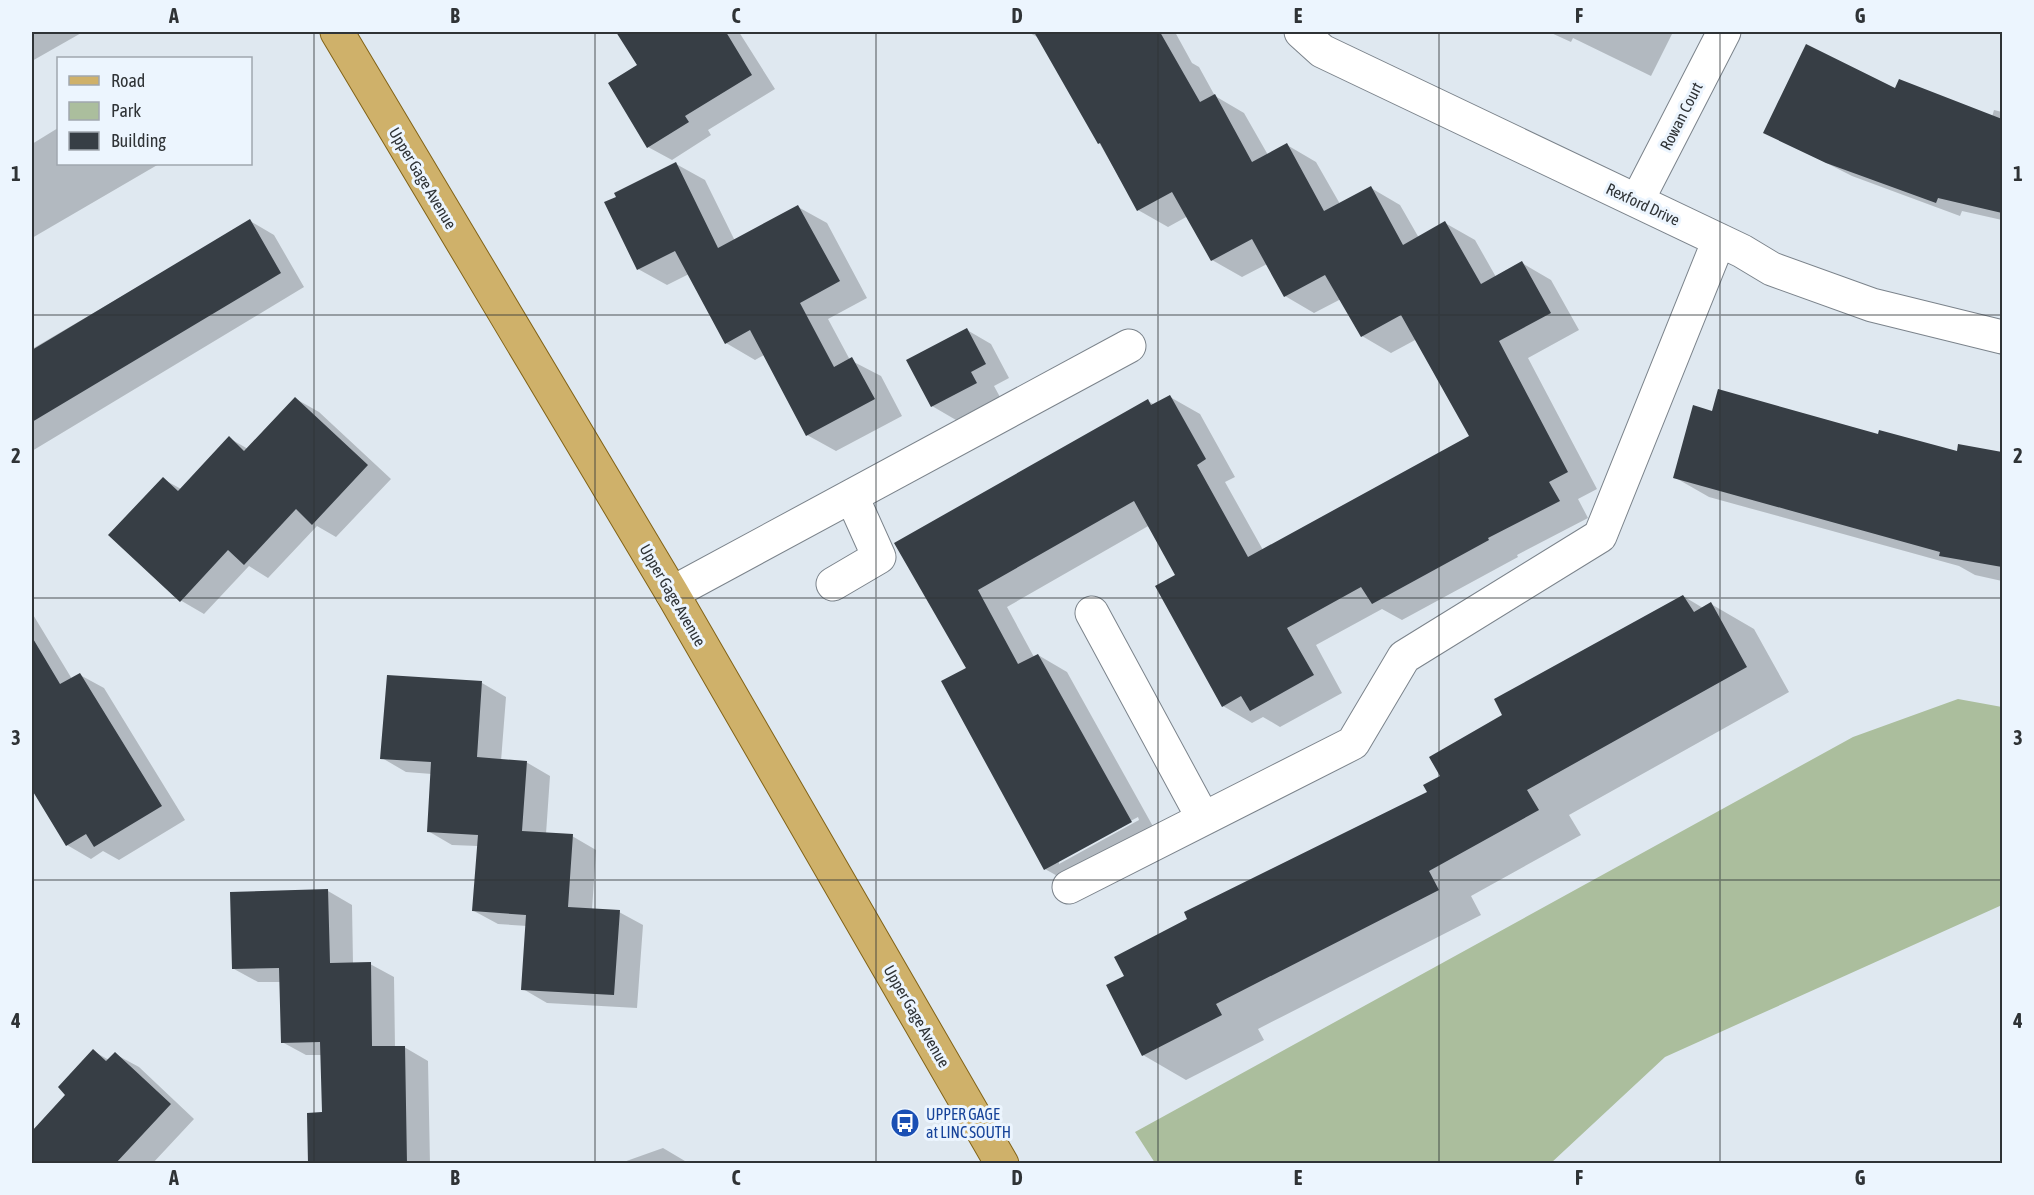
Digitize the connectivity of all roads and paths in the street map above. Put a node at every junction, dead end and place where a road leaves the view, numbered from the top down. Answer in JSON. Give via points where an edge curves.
{"nodes":[{"id":1,"x":337,"y":32,"type":"edge"},
{"id":2,"x":1301,"y":32,"type":"edge"},
{"id":3,"x":1724,"y":32,"type":"edge"},
{"id":4,"x":1637,"y":201,"type":"junction"},
{"id":5,"x":1719,"y":240,"type":"junction"},
{"id":6,"x":2002,"y":337,"type":"edge"},
{"id":7,"x":1129,"y":346,"type":"dead end"},
{"id":8,"x":852,"y":497,"type":"junction"},
{"id":9,"x":833,"y":584,"type":"dead end"},
{"id":10,"x":672,"y":593,"type":"junction"},
{"id":11,"x":1092,"y":613,"type":"dead end"},
{"id":12,"x":1203,"y":818,"type":"junction"},
{"id":13,"x":1069,"y":887,"type":"dead end"},
{"id":14,"x":1002,"y":1164,"type":"edge"}],
"edges":[{"from":1,"to":10,"type":"main road","name":"Upper Gage Avenue"},
{"from":2,"to":4,"type":"street","name":"Rexford Drive","via":[[1322,51]]},
{"from":3,"to":4,"type":"street","name":"Rowan Court"},
{"from":4,"to":5,"type":"street","name":"Rexford Drive"},
{"from":5,"to":6,"type":"street","name":"Rexford Drive","via":[[1772,269],[1872,305]]},
{"from":5,"to":12,"type":"street","via":[[1600,536],[1404,657],[1353,742]]},
{"from":7,"to":8,"type":"street"},
{"from":8,"to":9,"type":"street","via":[[879,557]]},
{"from":8,"to":10,"type":"street"},
{"from":10,"to":14,"type":"main road","name":"Upper Gage Avenue"},
{"from":11,"to":12,"type":"street"},
{"from":12,"to":13,"type":"street"}]}
